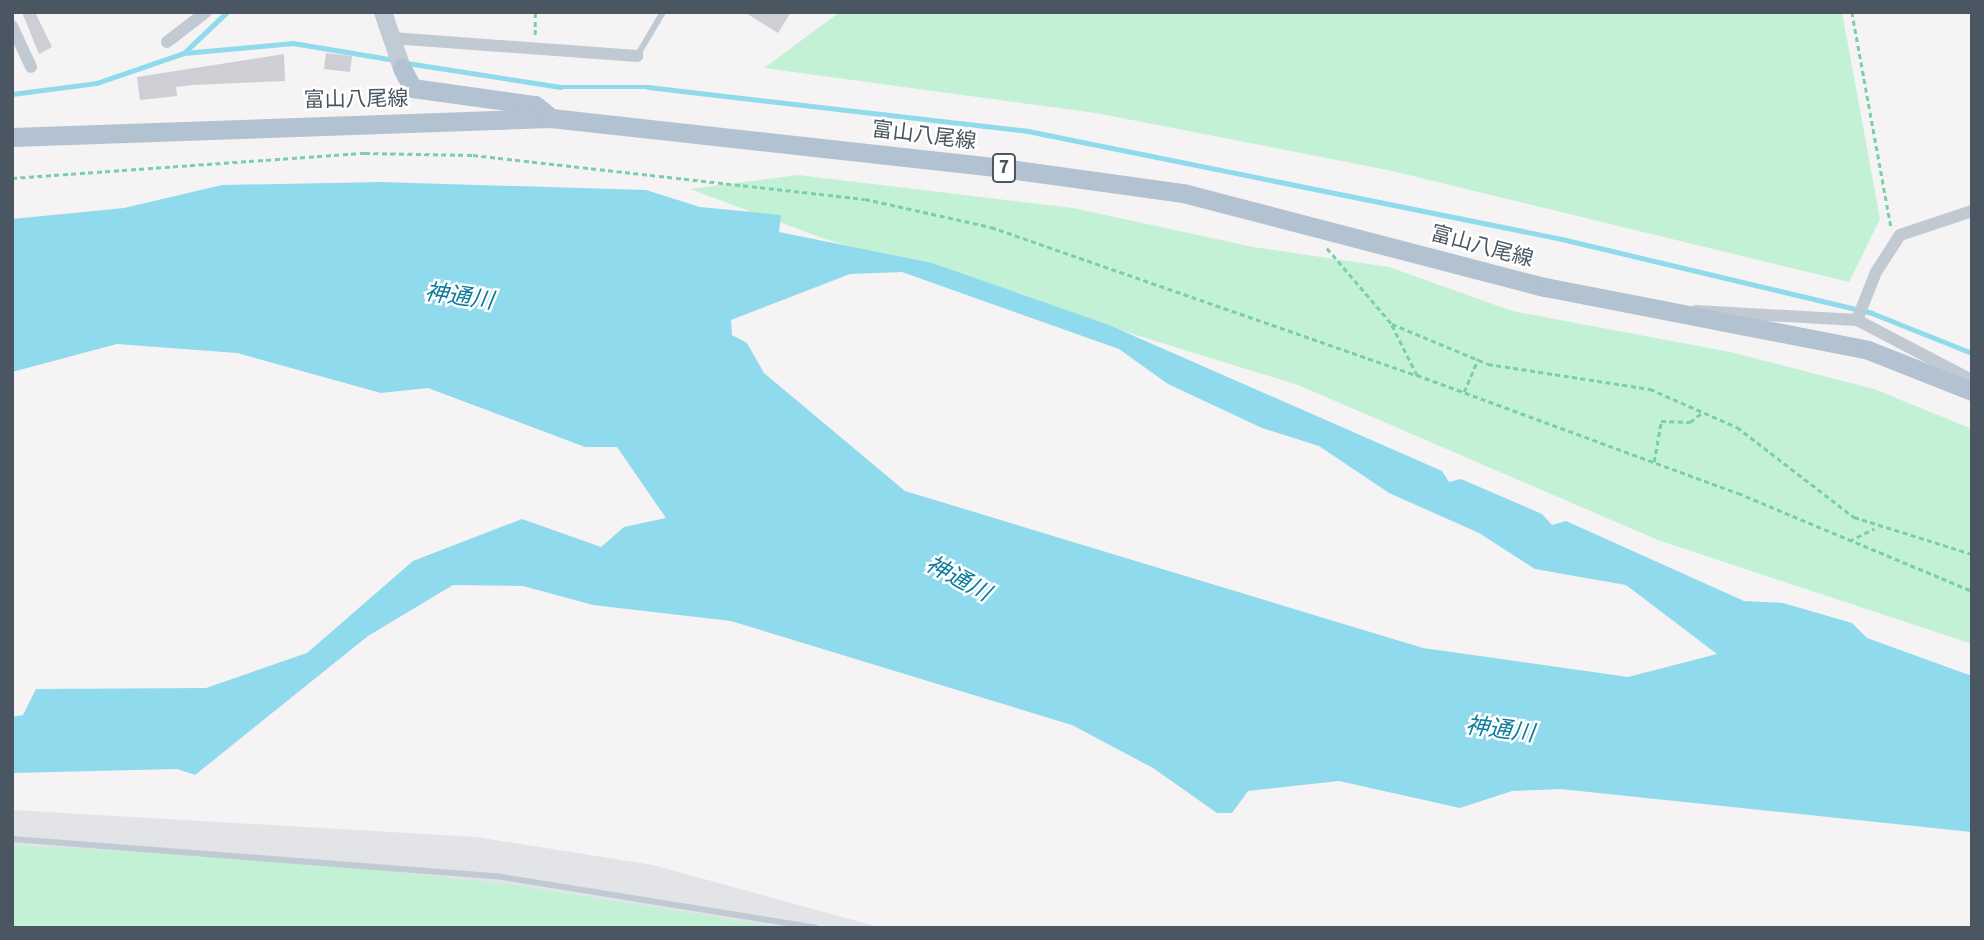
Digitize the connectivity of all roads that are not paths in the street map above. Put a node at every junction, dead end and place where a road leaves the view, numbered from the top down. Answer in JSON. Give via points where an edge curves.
{"nodes":[{"id":1,"x":206,"y":12,"type":"edge"},
{"id":2,"x":383,"y":12,"type":"edge"},
{"id":3,"x":663,"y":12,"type":"edge"},
{"id":4,"x":12,"y":26,"type":"edge"},
{"id":5,"x":167,"y":42,"type":"dead end"},
{"id":6,"x":398,"y":55,"type":"junction"},
{"id":7,"x":637,"y":56,"type":"joint"},
{"id":8,"x":31,"y":66,"type":"dead end"},
{"id":9,"x":551,"y":118,"type":"junction"},
{"id":10,"x":12,"y":137,"type":"edge"},
{"id":11,"x":1972,"y":211,"type":"edge"},
{"id":12,"x":1679,"y":313,"type":"junction"},
{"id":13,"x":1857,"y":320,"type":"junction"},
{"id":14,"x":1972,"y":380,"type":"edge"},
{"id":15,"x":1972,"y":391,"type":"edge"},
{"id":16,"x":12,"y":839,"type":"edge"},
{"id":17,"x":816,"y":928,"type":"edge"}],
"edges":[{"from":1,"to":5,"type":"street"},
{"from":2,"to":6,"type":"main road"},
{"from":3,"to":7,"type":"lane"},
{"from":4,"to":8,"type":"street"},
{"from":6,"to":7,"type":"street","via":[[535,45]]},
{"from":6,"to":9,"type":"main road","via":[[412,88],[535,105]]},
{"from":9,"to":10,"type":"main road","name":"富山八尾線","number":"7"},
{"from":9,"to":12,"type":"main road","name":"富山八尾線","number":"7","via":[[806,143],[1182,193],[1545,287]]},
{"from":11,"to":13,"type":"street","via":[[1900,234]]},
{"from":12,"to":13,"type":"street","via":[[1718,309]]},
{"from":12,"to":15,"type":"main road","name":"富山八尾線","number":"7","via":[[1868,350]]},
{"from":13,"to":14,"type":"street"},
{"from":16,"to":17,"type":"lane","via":[[122,843],[496,877]]}]}
